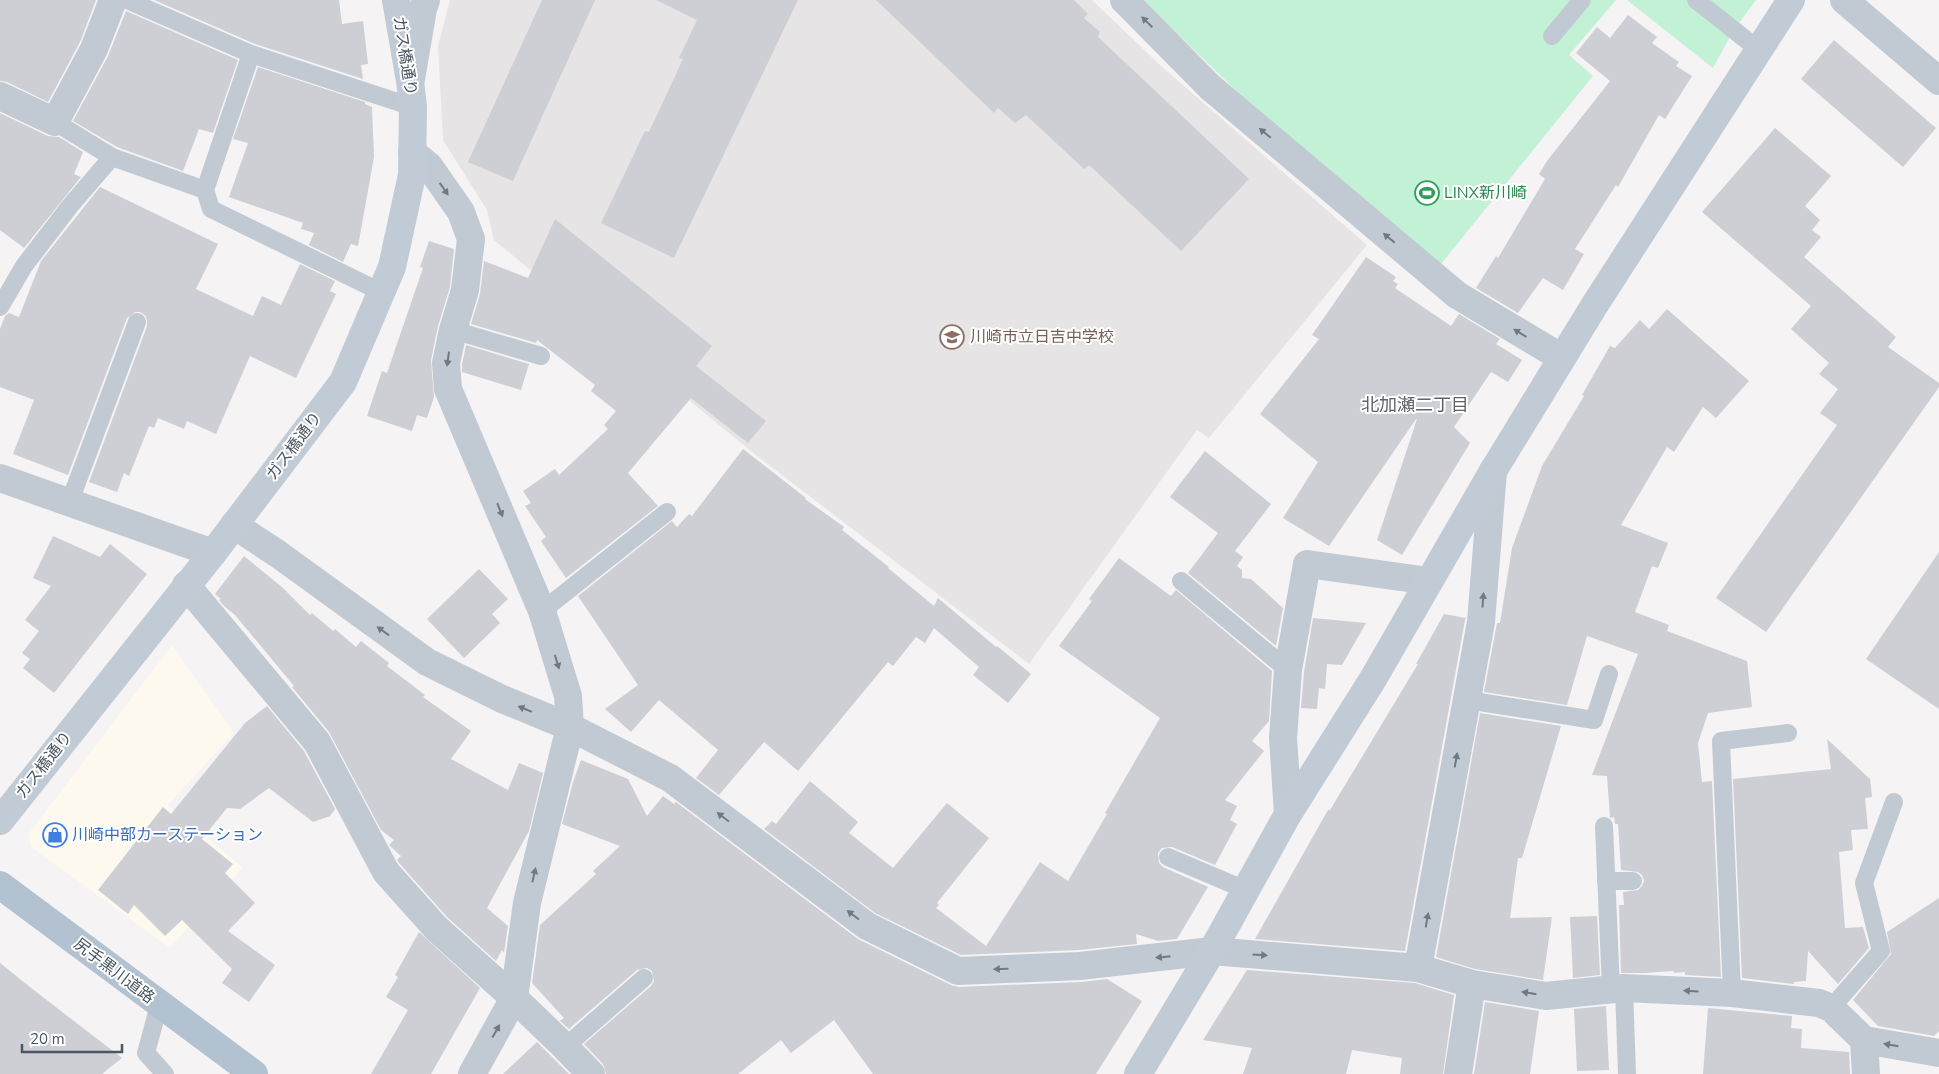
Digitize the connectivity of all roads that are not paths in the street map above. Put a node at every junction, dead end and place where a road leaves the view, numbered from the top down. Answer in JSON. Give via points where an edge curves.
{"nodes":[{"id":1,"x":113,"y":0,"type":"edge"},
{"id":2,"x":126,"y":0,"type":"edge"},
{"id":3,"x":396,"y":0,"type":"edge"},
{"id":4,"x":426,"y":0,"type":"edge"},
{"id":5,"x":1124,"y":0,"type":"edge"},
{"id":6,"x":1582,"y":0,"type":"edge"},
{"id":7,"x":1696,"y":0,"type":"edge"},
{"id":8,"x":1792,"y":0,"type":"edge"},
{"id":9,"x":1844,"y":0,"type":"edge"},
{"id":10,"x":1552,"y":36,"type":"dead end"},
{"id":11,"x":1759,"y":50,"type":"junction"},
{"id":12,"x":251,"y":54,"type":"junction"},
{"id":13,"x":410,"y":81,"type":"junction"},
{"id":14,"x":1939,"y":81,"type":"edge"},
{"id":15,"x":0,"y":96,"type":"edge"},
{"id":16,"x":413,"y":107,"type":"junction"},
{"id":17,"x":55,"y":122,"type":"junction"},
{"id":18,"x":412,"y":152,"type":"junction"},
{"id":19,"x":112,"y":157,"type":"junction"},
{"id":20,"x":205,"y":190,"type":"junction"},
{"id":21,"x":6,"y":284,"type":"edge"},
{"id":22,"x":381,"y":292,"type":"junction"},
{"id":23,"x":0,"y":308,"type":"edge"},
{"id":24,"x":137,"y":322,"type":"dead end"},
{"id":25,"x":453,"y":330,"type":"junction"},
{"id":26,"x":541,"y":356,"type":"dead end"},
{"id":27,"x":1562,"y":358,"type":"junction"},
{"id":28,"x":1492,"y":471,"type":"junction"},
{"id":29,"x":0,"y":478,"type":"edge"},
{"id":30,"x":70,"y":501,"type":"junction"},
{"id":31,"x":667,"y":512,"type":"dead end"},
{"id":32,"x":234,"y":525,"type":"junction"},
{"id":33,"x":213,"y":553,"type":"junction"},
{"id":34,"x":1181,"y":581,"type":"dead end"},
{"id":35,"x":1429,"y":581,"type":"junction"},
{"id":36,"x":186,"y":585,"type":"junction"},
{"id":37,"x":542,"y":611,"type":"junction"},
{"id":38,"x":1288,"y":670,"type":"junction"},
{"id":39,"x":1609,"y":674,"type":"dead end"},
{"id":40,"x":1467,"y":700,"type":"junction"},
{"id":41,"x":570,"y":727,"type":"junction"},
{"id":42,"x":1788,"y":733,"type":"dead end"},
{"id":43,"x":1894,"y":802,"type":"dead end"},
{"id":44,"x":1288,"y":814,"type":"junction"},
{"id":45,"x":0,"y":821,"type":"edge"},
{"id":46,"x":1604,"y":826,"type":"dead end"},
{"id":47,"x":1168,"y":857,"type":"dead end"},
{"id":48,"x":1606,"y":881,"type":"junction"},
{"id":49,"x":1633,"y":881,"type":"dead end"},
{"id":50,"x":0,"y":885,"type":"edge"},
{"id":51,"x":1246,"y":890,"type":"junction"},
{"id":52,"x":1212,"y":951,"type":"junction"},
{"id":53,"x":1418,"y":968,"type":"junction"},
{"id":54,"x":644,"y":978,"type":"dead end"},
{"id":55,"x":1472,"y":984,"type":"junction"},
{"id":56,"x":1618,"y":989,"type":"junction"},
{"id":57,"x":1732,"y":994,"type":"junction"},
{"id":58,"x":514,"y":998,"type":"junction"},
{"id":59,"x":159,"y":1005,"type":"junction"},
{"id":60,"x":1831,"y":1008,"type":"junction"},
{"id":61,"x":1864,"y":1040,"type":"junction"},
{"id":62,"x":565,"y":1046,"type":"junction"},
{"id":63,"x":1939,"y":1053,"type":"edge"},
{"id":64,"x":165,"y":1074,"type":"edge"},
{"id":65,"x":254,"y":1074,"type":"edge"},
{"id":66,"x":472,"y":1074,"type":"edge"},
{"id":67,"x":591,"y":1074,"type":"edge"},
{"id":68,"x":1138,"y":1074,"type":"edge"},
{"id":69,"x":1458,"y":1074,"type":"edge"},
{"id":70,"x":1627,"y":1074,"type":"edge"},
{"id":71,"x":1866,"y":1074,"type":"edge"}],
"edges":[{"from":1,"to":17,"type":"street","via":[[94,49]]},
{"from":2,"to":12,"type":"lane"},
{"from":3,"to":13,"type":"street","name":"ガス橋通り"},
{"from":4,"to":13,"type":"street"},
{"from":27,"to":5,"type":"street","one_way":true,"via":[[1457,295],[1210,87]]},
{"from":6,"to":10,"type":"lane"},
{"from":7,"to":11,"type":"lane"},
{"from":8,"to":11,"type":"street"},
{"from":9,"to":14,"type":"street"},
{"from":11,"to":27,"type":"street"},
{"from":12,"to":16,"type":"lane"},
{"from":12,"to":20,"type":"lane"},
{"from":13,"to":16,"type":"street","name":"ガス橋通り"},
{"from":15,"to":17,"type":"street"},
{"from":16,"to":18,"type":"street","name":"ガス橋通り"},
{"from":17,"to":19,"type":"lane"},
{"from":18,"to":22,"type":"street","name":"ガス橋通り","via":[[412,174],[392,266]]},
{"from":18,"to":25,"type":"street","one_way":true,"via":[[429,166],[461,212],[471,239],[466,290]]},
{"from":19,"to":20,"type":"lane"},
{"from":19,"to":21,"type":"lane"},
{"from":20,"to":22,"type":"lane","via":[[211,209]]},
{"from":21,"to":23,"type":"lane"},
{"from":22,"to":32,"type":"street","name":"ガス橋通り","via":[[343,382]]},
{"from":24,"to":30,"type":"lane"},
{"from":25,"to":26,"type":"lane"},
{"from":25,"to":37,"type":"street","one_way":true,"via":[[446,363],[448,389]]},
{"from":27,"to":28,"type":"street"},
{"from":28,"to":35,"type":"street"},
{"from":40,"to":28,"type":"street","one_way":true,"via":[[1481,622]]},
{"from":29,"to":30,"type":"street"},
{"from":30,"to":33,"type":"street"},
{"from":31,"to":37,"type":"lane"},
{"from":32,"to":33,"type":"street","name":"ガス橋通り"},
{"from":41,"to":32,"type":"street","one_way":true,"via":[[502,699],[427,662]]},
{"from":33,"to":36,"type":"street","name":"ガス橋通り"},
{"from":34,"to":38,"type":"lane"},
{"from":35,"to":38,"type":"street","via":[[1307,564]]},
{"from":35,"to":44,"type":"street","via":[[1373,679]]},
{"from":36,"to":45,"type":"street","name":"ガス橋通り"},
{"from":36,"to":58,"type":"street","via":[[317,742],[386,872],[436,928]]},
{"from":37,"to":41,"type":"street","one_way":true,"via":[[568,696]]},
{"from":38,"to":44,"type":"street","via":[[1283,738]]},
{"from":39,"to":40,"type":"lane","via":[[1594,720]]},
{"from":53,"to":40,"type":"street","one_way":true},
{"from":52,"to":41,"type":"street","one_way":true,"via":[[1080,966],[958,971],[867,926],[670,778]]},
{"from":58,"to":41,"type":"street","one_way":true,"via":[[527,903]]},
{"from":42,"to":57,"type":"lane","via":[[1721,741]]},
{"from":43,"to":60,"type":"lane","via":[[1864,883],[1881,950]]},
{"from":44,"to":51,"type":"street"},
{"from":46,"to":48,"type":"lane"},
{"from":47,"to":51,"type":"lane"},
{"from":48,"to":49,"type":"lane"},
{"from":48,"to":56,"type":"lane"},
{"from":50,"to":59,"type":"main road","name":"尻手黒川道路"},
{"from":51,"to":52,"type":"street"},
{"from":52,"to":53,"type":"street","one_way":true},
{"from":52,"to":68,"type":"street"},
{"from":53,"to":55,"type":"street"},
{"from":54,"to":62,"type":"lane"},
{"from":56,"to":55,"type":"street","one_way":true,"via":[[1546,996]]},
{"from":55,"to":69,"type":"street"},
{"from":57,"to":56,"type":"street","one_way":true},
{"from":56,"to":70,"type":"lane"},
{"from":57,"to":60,"type":"street","via":[[1819,1002]]},
{"from":58,"to":62,"type":"street"},
{"from":66,"to":58,"type":"street","one_way":true},
{"from":59,"to":64,"type":"lane","via":[[146,1053]]},
{"from":59,"to":65,"type":"main road","name":"尻手黒川道路"},
{"from":60,"to":61,"type":"street"},
{"from":63,"to":61,"type":"street","one_way":true},
{"from":61,"to":71,"type":"street"},
{"from":62,"to":67,"type":"street"}]}
